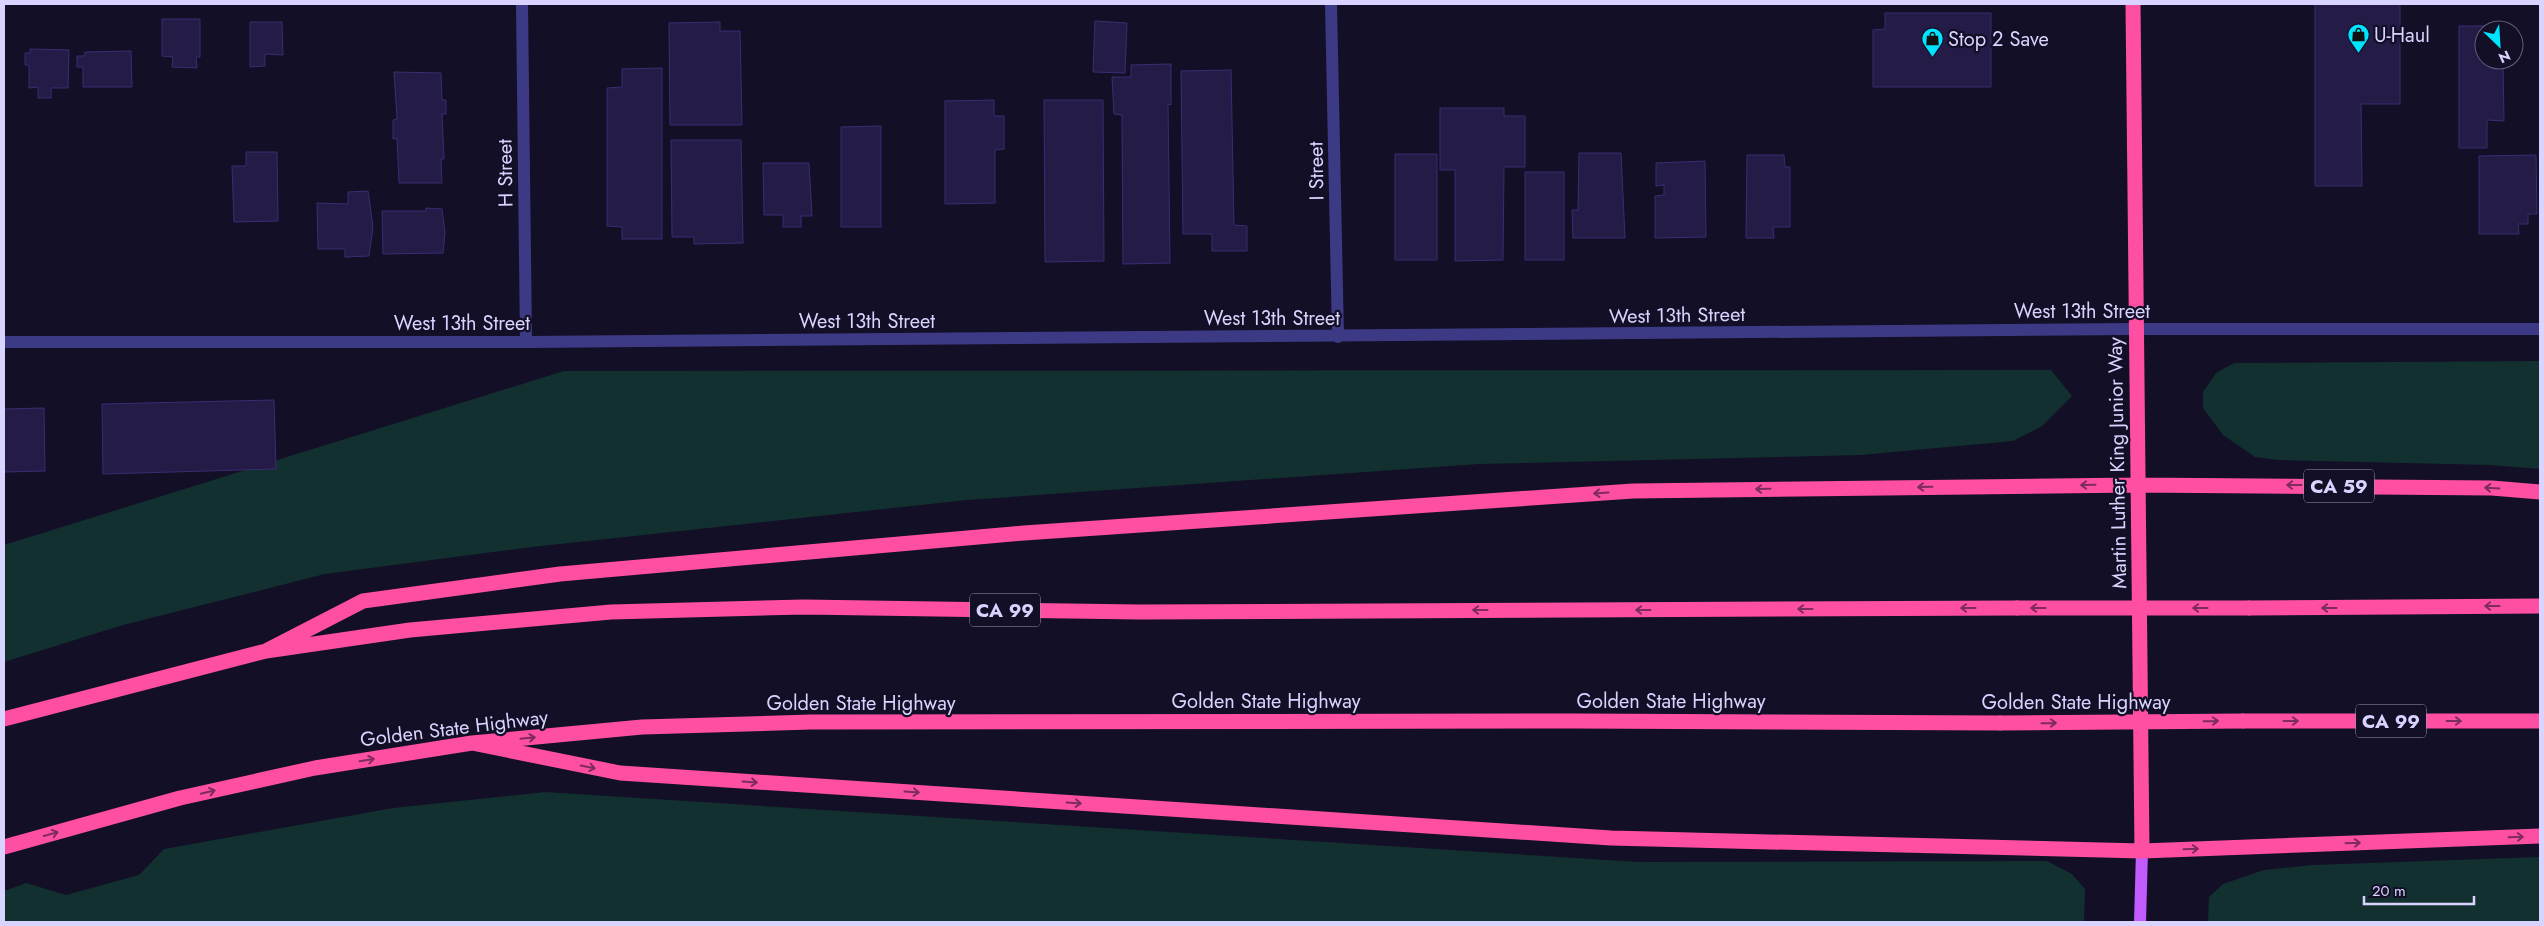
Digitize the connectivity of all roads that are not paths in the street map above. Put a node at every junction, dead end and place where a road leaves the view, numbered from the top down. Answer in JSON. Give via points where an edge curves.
{"nodes":[{"id":1,"x":522,"y":4,"type":"edge"},
{"id":2,"x":1330,"y":4,"type":"edge"},
{"id":3,"x":2133,"y":4,"type":"edge"},
{"id":4,"x":2135,"y":329,"type":"junction"},
{"id":5,"x":2540,"y":329,"type":"edge"},
{"id":6,"x":1338,"y":337,"type":"junction"},
{"id":7,"x":4,"y":342,"type":"edge"},
{"id":8,"x":526,"y":342,"type":"junction"},
{"id":9,"x":2137,"y":484,"type":"junction"},
{"id":10,"x":2540,"y":492,"type":"edge"},
{"id":11,"x":2540,"y":606,"type":"edge"},
{"id":12,"x":266,"y":651,"type":"junction"},
{"id":13,"x":4,"y":719,"type":"edge"},
{"id":14,"x":2540,"y":721,"type":"edge"},
{"id":15,"x":472,"y":744,"type":"junction"},
{"id":16,"x":2540,"y":836,"type":"edge"},
{"id":17,"x":4,"y":847,"type":"edge"},
{"id":18,"x":2142,"y":851,"type":"junction"},
{"id":19,"x":2140,"y":922,"type":"edge"}],
"edges":[{"from":1,"to":8,"type":"street","name":"H Street"},
{"from":2,"to":6,"type":"street","name":"I Street"},
{"from":3,"to":4,"type":"highway","name":"Martin Luther King Junior Way"},
{"from":4,"to":5,"type":"street","name":"West 13th Street"},
{"from":4,"to":6,"type":"street","name":"West 13th Street"},
{"from":4,"to":9,"type":"highway","name":"Martin Luther King Junior Way"},
{"from":6,"to":8,"type":"street","name":"West 13th Street"},
{"from":7,"to":8,"type":"street","name":"West 13th Street"},
{"from":10,"to":9,"type":"highway","number":"CA 59","one_way":true,"via":[[2482,488]]},
{"from":9,"to":12,"type":"highway","one_way":true,"via":[[1633,491],[1024,532],[720,558],[560,574],[364,601]]},
{"from":9,"to":18,"type":"highway","name":"Martin Luther King Junior Way"},
{"from":11,"to":12,"type":"highway","number":"CA 99","one_way":true,"bridge":true,"via":[[1139,612],[804,607],[611,612],[410,630]]},
{"from":12,"to":13,"type":"highway","number":"CA 99"},
{"from":15,"to":14,"type":"highway","name":"Golden State Highway","number":"CA 99","one_way":true,"bridge":true,"via":[[642,727],[811,722]]},
{"from":17,"to":15,"type":"highway","name":"Golden State Highway","number":"CA 99","one_way":true,"via":[[180,798],[315,768]]},
{"from":15,"to":18,"type":"highway","one_way":true,"via":[[620,773],[1571,836]]},
{"from":18,"to":16,"type":"highway","one_way":true},
{"from":18,"to":19,"type":"main road","name":"Martin Luther King Junior Way"}]}
